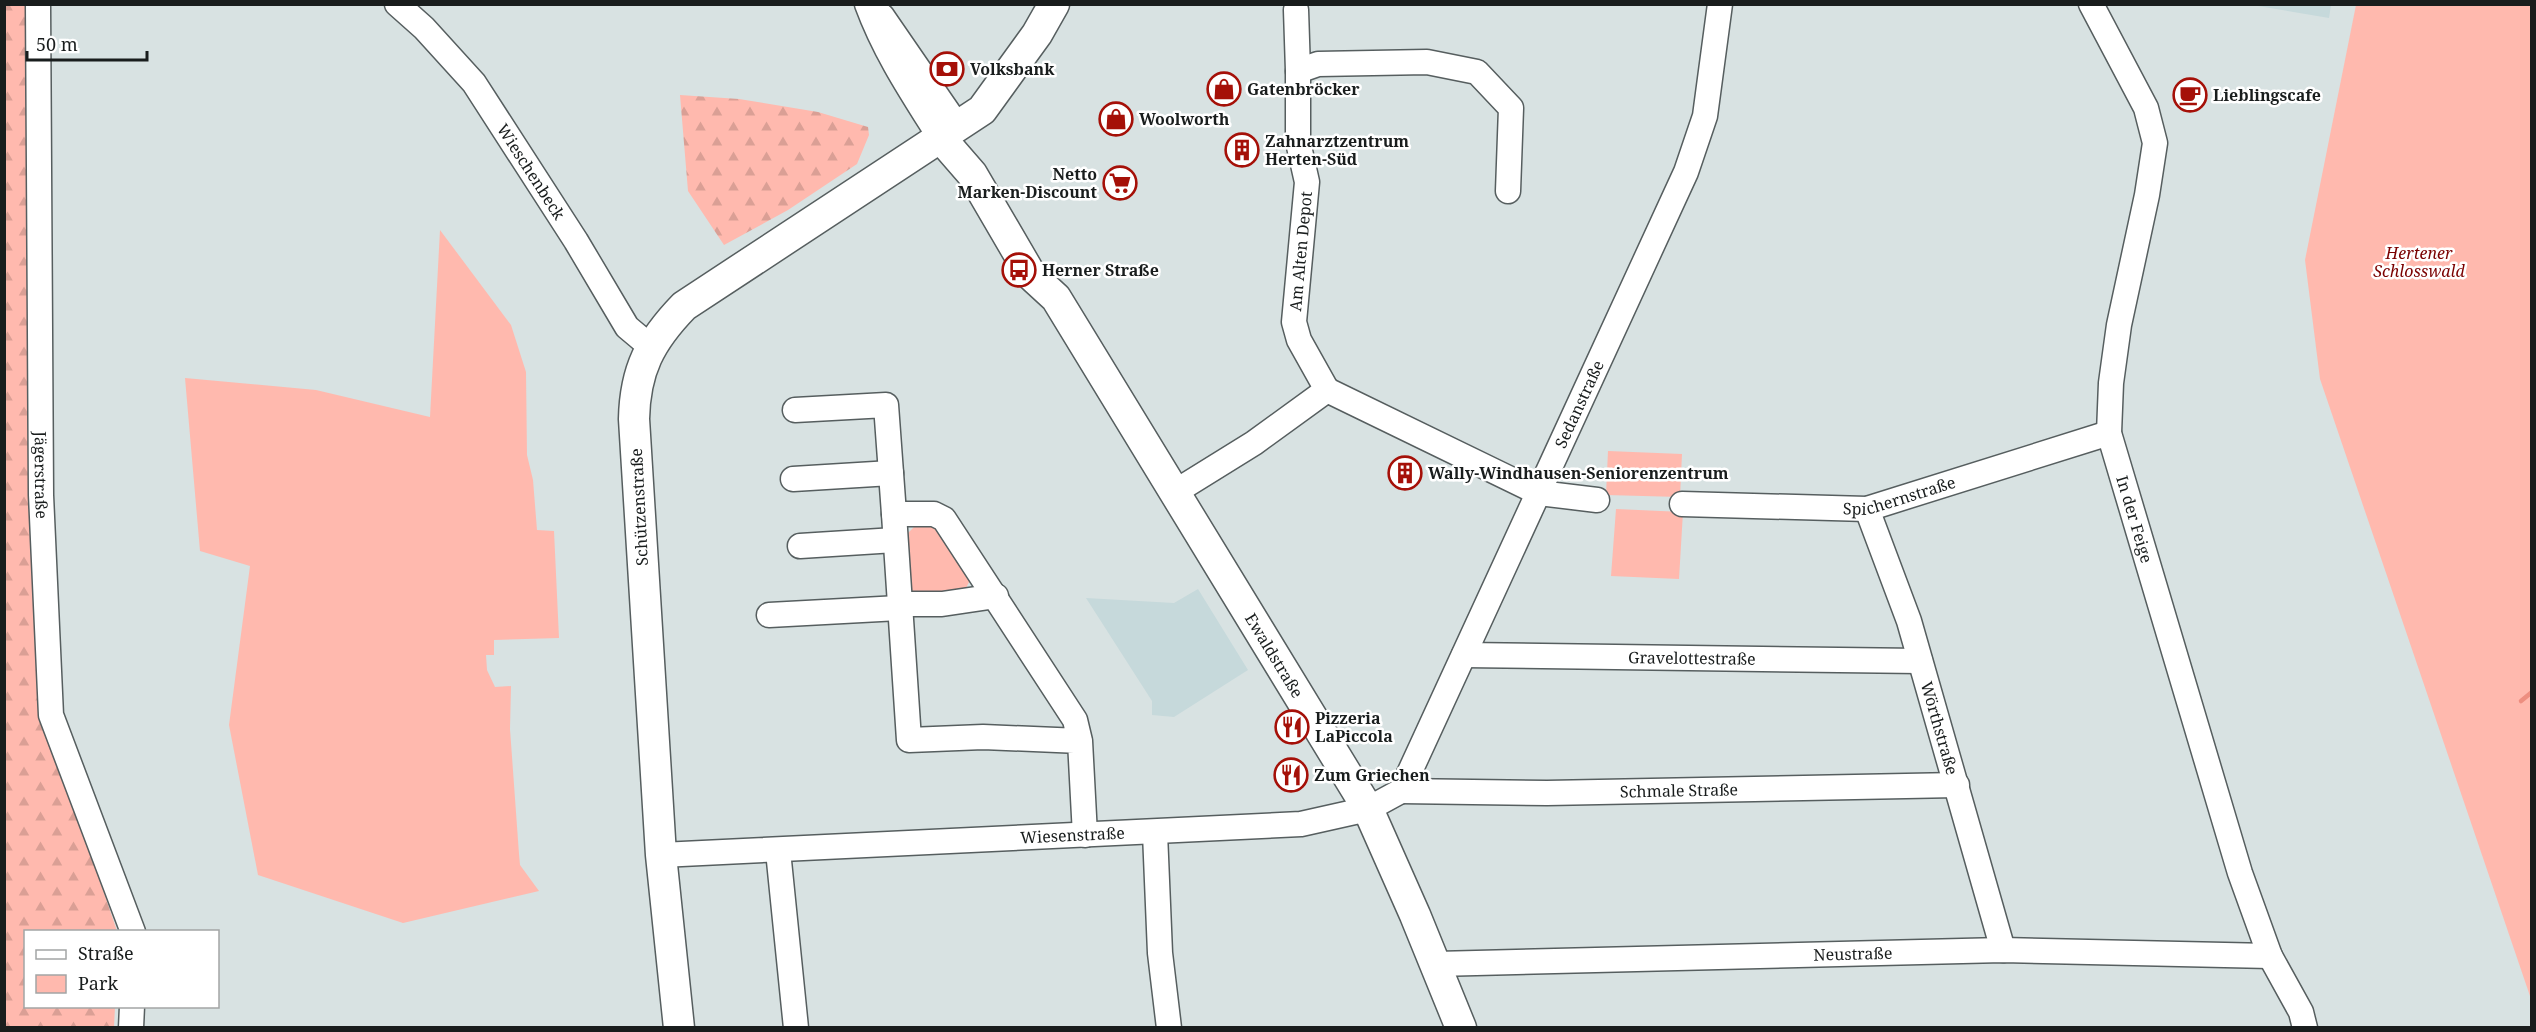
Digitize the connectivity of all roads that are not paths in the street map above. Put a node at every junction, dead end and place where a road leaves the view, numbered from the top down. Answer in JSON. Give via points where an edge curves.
{"nodes":[{"id":1,"x":38,"y":4,"type":"edge"},
{"id":2,"x":397,"y":4,"type":"edge"},
{"id":3,"x":867,"y":4,"type":"edge"},
{"id":4,"x":872,"y":4,"type":"edge"},
{"id":5,"x":1054,"y":4,"type":"edge"},
{"id":6,"x":1720,"y":4,"type":"edge"},
{"id":7,"x":2091,"y":4,"type":"edge"},
{"id":8,"x":1296,"y":10,"type":"dead end"},
{"id":9,"x":1298,"y":71,"type":"junction"},
{"id":10,"x":948,"y":131,"type":"junction"},
{"id":11,"x":1508,"y":191,"type":"dead end"},
{"id":12,"x":652,"y":348,"type":"junction"},
{"id":13,"x":1327,"y":390,"type":"junction"},
{"id":14,"x":795,"y":410,"type":"dead end"},
{"id":15,"x":2109,"y":433,"type":"junction"},
{"id":16,"x":891,"y":473,"type":"junction"},
{"id":17,"x":793,"y":479,"type":"dead end"},
{"id":18,"x":1175,"y":492,"type":"junction"},
{"id":19,"x":1539,"y":493,"type":"junction"},
{"id":20,"x":1597,"y":500,"type":"dead end"},
{"id":21,"x":1682,"y":504,"type":"dead end"},
{"id":22,"x":1867,"y":509,"type":"junction"},
{"id":23,"x":894,"y":514,"type":"junction"},
{"id":24,"x":895,"y":540,"type":"junction"},
{"id":25,"x":800,"y":546,"type":"dead end"},
{"id":26,"x":996,"y":596,"type":"junction"},
{"id":27,"x":899,"y":606,"type":"junction"},
{"id":28,"x":769,"y":615,"type":"dead end"},
{"id":29,"x":1464,"y":655,"type":"junction"},
{"id":30,"x":1920,"y":661,"type":"junction"},
{"id":31,"x":1080,"y":741,"type":"junction"},
{"id":32,"x":1957,"y":785,"type":"junction"},
{"id":33,"x":1401,"y":791,"type":"junction"},
{"id":34,"x":1368,"y":809,"type":"junction"},
{"id":35,"x":1155,"y":833,"type":"junction"},
{"id":36,"x":1085,"y":835,"type":"junction"},
{"id":37,"x":778,"y":851,"type":"junction"},
{"id":38,"x":662,"y":855,"type":"junction"},
{"id":39,"x":131,"y":930,"type":"edge"},
{"id":40,"x":2003,"y":950,"type":"junction"},
{"id":41,"x":2270,"y":956,"type":"junction"},
{"id":42,"x":1436,"y":964,"type":"junction"},
{"id":43,"x":132,"y":1008,"type":"edge"},
{"id":44,"x":131,"y":1028,"type":"edge"},
{"id":45,"x":679,"y":1028,"type":"edge"},
{"id":46,"x":796,"y":1028,"type":"edge"},
{"id":47,"x":1169,"y":1028,"type":"edge"},
{"id":48,"x":1461,"y":1028,"type":"edge"},
{"id":49,"x":2305,"y":1028,"type":"edge"}],
"edges":[{"from":1,"to":39,"type":"street","name":"Jägerstraße","via":[[41,495],[51,716]]},
{"from":2,"to":12,"type":"street","name":"Wieschenbeck","via":[[474,83],[627,327]]},
{"from":3,"to":10,"type":"street","via":[[896,69]]},
{"from":4,"to":10,"type":"street","via":[[890,26]]},
{"from":5,"to":10,"type":"main road","via":[[993,97],[982,110]]},
{"from":6,"to":19,"type":"street","name":"Sedanstraße","via":[[1705,116],[1686,172]]},
{"from":7,"to":15,"type":"street","name":"In der Feige","via":[[2146,108],[2155,143],[2119,325]]},
{"from":8,"to":9,"type":"street","name":"Am Alten Depot"},
{"from":9,"to":11,"type":"street","via":[[1318,64],[1427,62],[1477,72],[1511,108]]},
{"from":9,"to":13,"type":"street","name":"Am Alten Depot","via":[[1298,142],[1307,182],[1294,322],[1299,340]]},
{"from":10,"to":12,"type":"main road","name":"Schützenstraße","via":[[684,306],[662,329]]},
{"from":10,"to":18,"type":"main road","name":"Ewaldstraße","via":[[1011,202],[1055,279],[1056,298]]},
{"from":12,"to":38,"type":"main road","name":"Schützenstraße","via":[[634,391],[634,419]]},
{"from":13,"to":18,"type":"street","via":[[1254,443]]},
{"from":13,"to":19,"type":"street"},
{"from":14,"to":16,"type":"street","via":[[886,405]]},
{"from":15,"to":22,"type":"street","name":"Spichernstraße"},
{"from":15,"to":41,"type":"street","name":"In der Feige","via":[[2231,846]]},
{"from":16,"to":17,"type":"street"},
{"from":16,"to":23,"type":"street"},
{"from":18,"to":34,"type":"main road","name":"Ewaldstraße"},
{"from":19,"to":20,"type":"street"},
{"from":19,"to":29,"type":"street","name":"Sedanstraße"},
{"from":21,"to":22,"type":"street","name":"Spichernstraße"},
{"from":22,"to":30,"type":"street","name":"Wörthstraße"},
{"from":23,"to":24,"type":"street"},
{"from":23,"to":26,"type":"street","via":[[934,514],[944,519]]},
{"from":24,"to":25,"type":"street"},
{"from":24,"to":27,"type":"street"},
{"from":26,"to":27,"type":"street"},
{"from":26,"to":31,"type":"street","via":[[1075,720]]},
{"from":27,"to":28,"type":"street"},
{"from":27,"to":31,"type":"street","via":[[909,740],[983,737]]},
{"from":29,"to":30,"type":"street","name":"Gravelottestraße"},
{"from":29,"to":33,"type":"street","name":"Sedanstraße"},
{"from":30,"to":32,"type":"street","name":"Wörthstraße"},
{"from":31,"to":36,"type":"street"},
{"from":32,"to":33,"type":"street","name":"Schmale Straße","via":[[1547,793]]},
{"from":32,"to":40,"type":"street","name":"Wörthstraße"},
{"from":33,"to":34,"type":"street"},
{"from":34,"to":35,"type":"street","name":"Wiesenstraße","via":[[1301,824]]},
{"from":34,"to":42,"type":"main road","name":"Ewaldstraße"},
{"from":35,"to":36,"type":"street","name":"Wiesenstraße"},
{"from":35,"to":47,"type":"street","via":[[1160,954]]},
{"from":36,"to":37,"type":"street","name":"Wiesenstraße"},
{"from":37,"to":38,"type":"street","name":"Wiesenstraße"},
{"from":37,"to":46,"type":"street"},
{"from":38,"to":45,"type":"main road","name":"Schützenstraße"},
{"from":40,"to":41,"type":"street","name":"Neustraße"},
{"from":40,"to":42,"type":"street","name":"Neustraße"},
{"from":41,"to":49,"type":"street","name":"In der Feige","via":[[2301,1012]]},
{"from":42,"to":48,"type":"main road","name":"Ewaldstraße"},
{"from":43,"to":44,"type":"street"}]}
